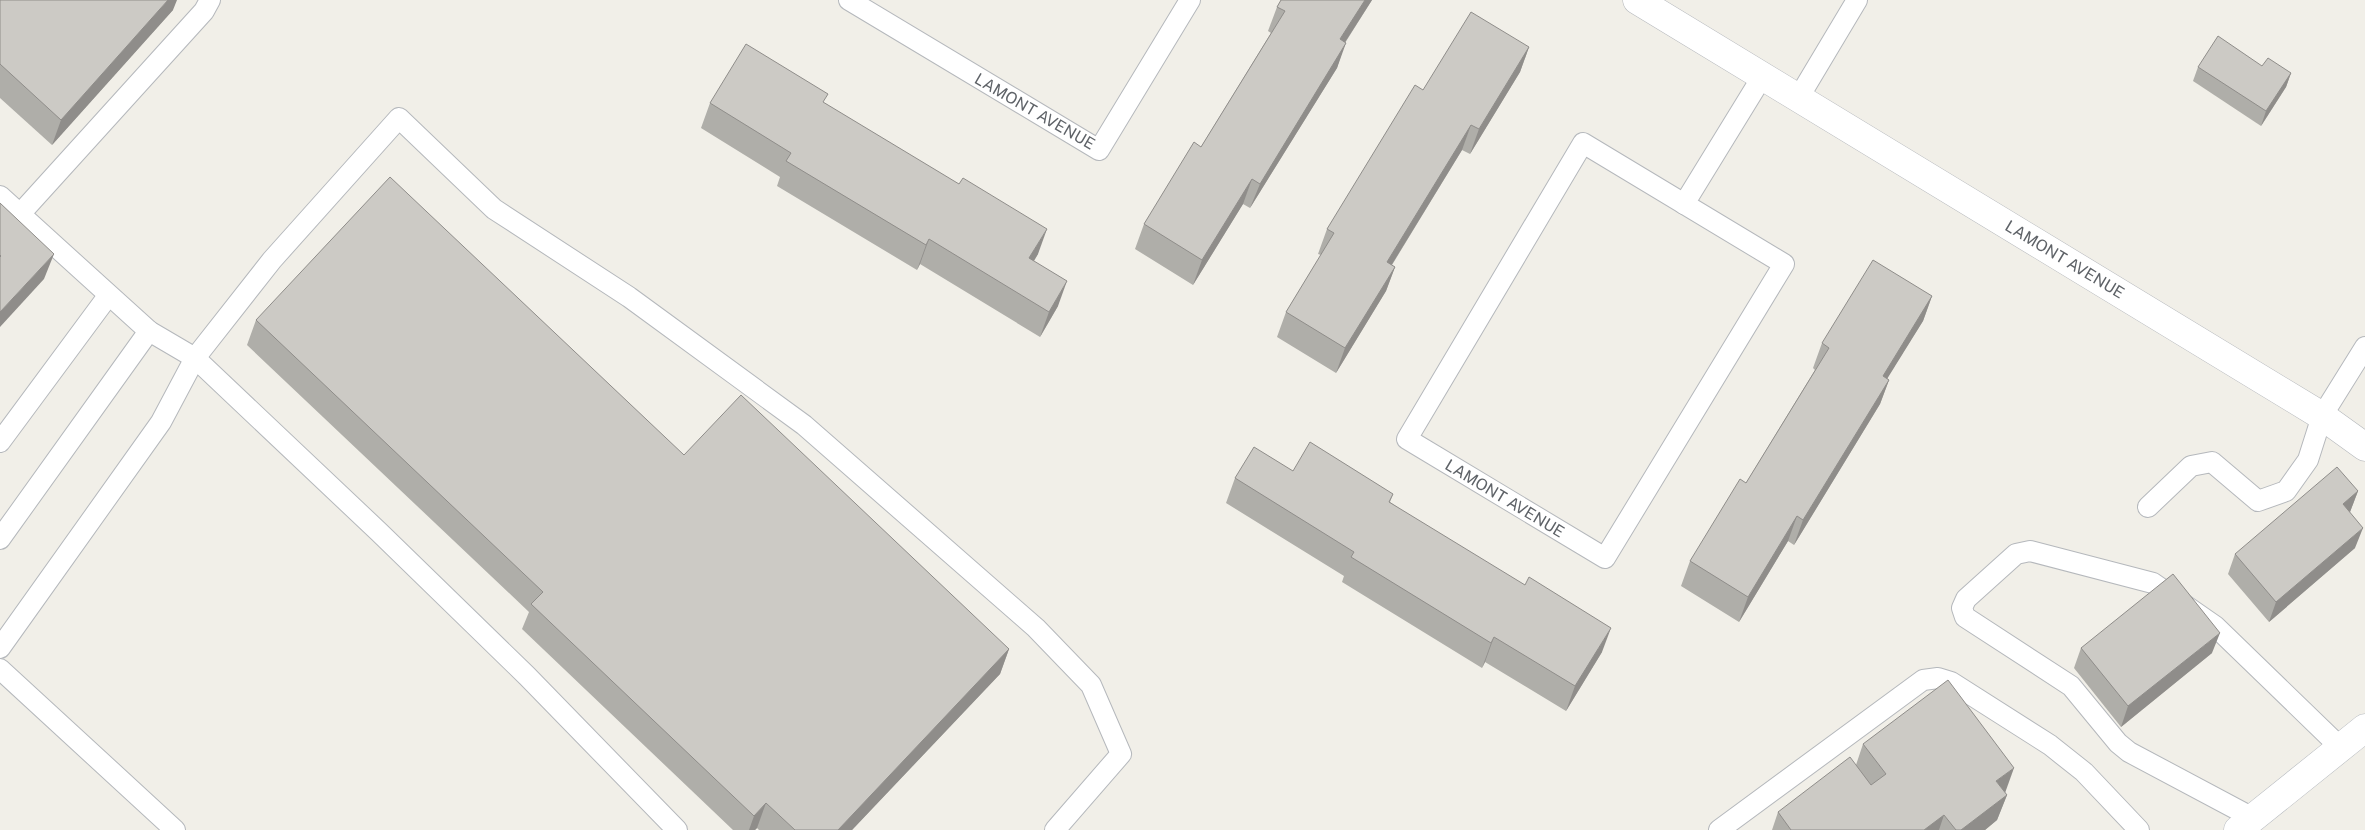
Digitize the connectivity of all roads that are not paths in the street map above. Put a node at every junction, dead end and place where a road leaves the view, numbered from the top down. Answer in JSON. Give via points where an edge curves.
{"nodes":[{"id":1,"x":210,"y":0,"type":"edge"},
{"id":2,"x":848,"y":0,"type":"edge"},
{"id":3,"x":1190,"y":0,"type":"edge"},
{"id":4,"x":1637,"y":0,"type":"edge"},
{"id":5,"x":1857,"y":0,"type":"edge"},
{"id":6,"x":1762,"y":77,"type":"junction"},
{"id":7,"x":1799,"y":97,"type":"junction"},
{"id":8,"x":0,"y":196,"type":"edge"},
{"id":9,"x":1684,"y":204,"type":"junction"},
{"id":10,"x":20,"y":214,"type":"junction"},
{"id":11,"x":108,"y":296,"type":"junction"},
{"id":12,"x":149,"y":332,"type":"junction"},
{"id":13,"x":2365,"y":347,"type":"edge"},
{"id":14,"x":195,"y":358,"type":"junction"},
{"id":15,"x":2322,"y":416,"type":"junction"},
{"id":16,"x":0,"y":442,"type":"edge"},
{"id":17,"x":2365,"y":447,"type":"edge"},
{"id":18,"x":2148,"y":507,"type":"dead end"},
{"id":19,"x":0,"y":539,"type":"edge"},
{"id":20,"x":0,"y":648,"type":"edge"},
{"id":21,"x":0,"y":669,"type":"edge"},
{"id":22,"x":2365,"y":728,"type":"edge"},
{"id":23,"x":2341,"y":748,"type":"junction"},
{"id":24,"x":2245,"y":824,"type":"edge"},
{"id":25,"x":174,"y":830,"type":"edge"},
{"id":26,"x":677,"y":830,"type":"edge"},
{"id":27,"x":1055,"y":830,"type":"edge"},
{"id":28,"x":1719,"y":830,"type":"edge"},
{"id":29,"x":2139,"y":830,"type":"edge"}],
"edges":[{"from":1,"to":10,"type":"lane","via":[[204,11]]},
{"from":2,"to":3,"type":"lane","name":"LAMONT AVENUE","via":[[1098,150]]},
{"from":4,"to":6,"type":"street","name":"LAMONT AVENUE"},
{"from":5,"to":7,"type":"lane"},
{"from":6,"to":7,"type":"street","name":"LAMONT AVENUE"},
{"from":6,"to":9,"type":"lane"},
{"from":7,"to":15,"type":"street","name":"LAMONT AVENUE"},
{"from":8,"to":10,"type":"lane"},
{"from":9,"to":9,"type":"lane","name":"LAMONT AVENUE","via":[[1784,264],[1605,558],[1407,440],[1582,143]]},
{"from":10,"to":11,"type":"lane"},
{"from":11,"to":12,"type":"lane"},
{"from":11,"to":16,"type":"lane"},
{"from":12,"to":14,"type":"lane"},
{"from":12,"to":19,"type":"lane"},
{"from":13,"to":15,"type":"lane"},
{"from":14,"to":20,"type":"lane","via":[[160,422]]},
{"from":14,"to":26,"type":"lane","via":[[527,676]]},
{"from":14,"to":27,"type":"lane","via":[[272,260],[399,118],[494,209],[630,297],[804,425],[1036,628],[1090,685],[1121,754]]},
{"from":15,"to":17,"type":"street","name":"LAMONT AVENUE"},
{"from":15,"to":18,"type":"lane","via":[[2308,460],[2286,491],[2258,501],[2212,462],[2191,466]]},
{"from":21,"to":25,"type":"lane"},
{"from":22,"to":23,"type":"street"},
{"from":23,"to":24,"type":"street"},
{"from":23,"to":24,"type":"lane","via":[[2215,626],[2153,583],[2030,551],[2016,554],[1966,599],[1962,608],[1965,616],[2071,686],[2129,752]]},
{"from":28,"to":29,"type":"lane","via":[[1923,680],[1938,678],[1951,682],[2050,745],[2084,772]]}]}
